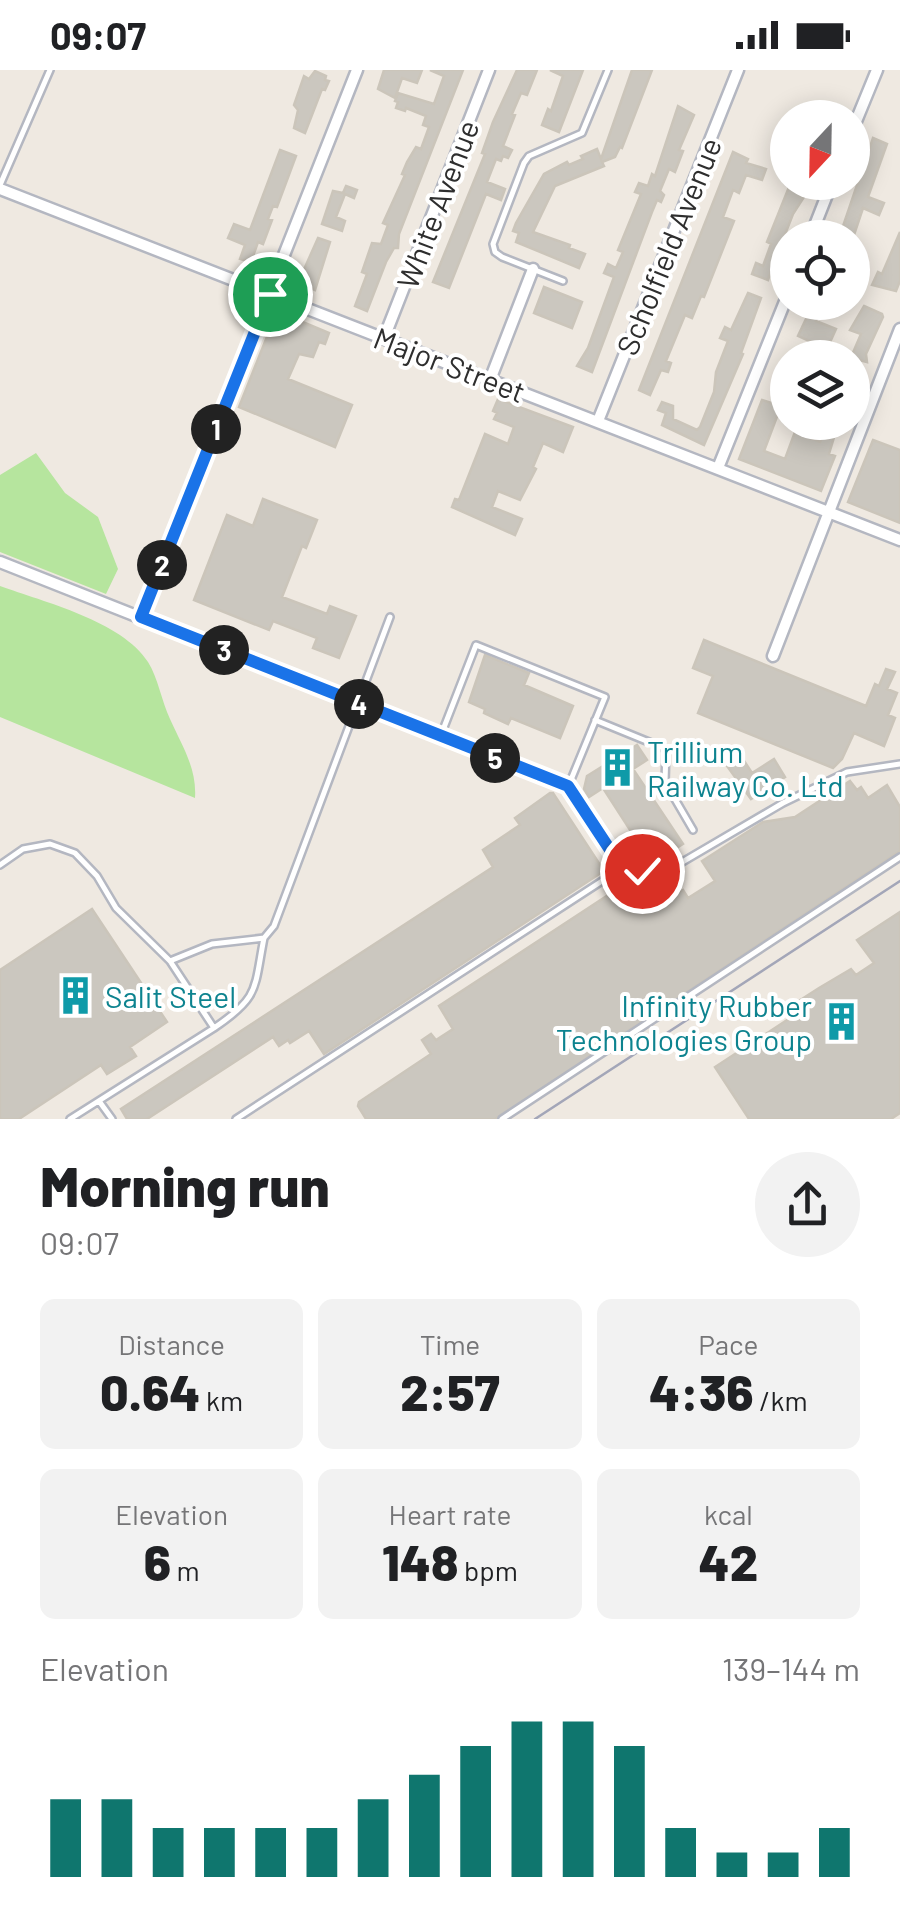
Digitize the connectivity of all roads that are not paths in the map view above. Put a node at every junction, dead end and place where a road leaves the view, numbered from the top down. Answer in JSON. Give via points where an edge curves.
{"nodes":[{"id":1,"x":50,"y":70,"type":"edge"},
{"id":2,"x":357,"y":70,"type":"edge"},
{"id":3,"x":489,"y":70,"type":"edge"},
{"id":4,"x":608,"y":70,"type":"edge"},
{"id":5,"x":738,"y":70,"type":"edge"},
{"id":6,"x":877,"y":70,"type":"edge"},
{"id":7,"x":865,"y":100,"type":"edge"},
{"id":8,"x":0,"y":187,"type":"edge"},
{"id":9,"x":533,"y":269,"type":"junction"},
{"id":10,"x":563,"y":281,"type":"dead end"},
{"id":11,"x":270,"y":294,"type":"junction"},
{"id":12,"x":778,"y":320,"type":"edge"},
{"id":13,"x":900,"y":329,"type":"edge"},
{"id":14,"x":384,"y":338,"type":"junction"},
{"id":15,"x":886,"y":364,"type":"junction"},
{"id":16,"x":900,"y":369,"type":"edge"},
{"id":17,"x":490,"y":380,"type":"junction"},
{"id":18,"x":598,"y":422,"type":"junction"},
{"id":19,"x":718,"y":468,"type":"junction"},
{"id":20,"x":829,"y":511,"type":"junction"},
{"id":21,"x":900,"y":540,"type":"edge"},
{"id":22,"x":0,"y":562,"type":"edge"},
{"id":23,"x":141,"y":617,"type":"junction"},
{"id":24,"x":390,"y":617,"type":"dead end"},
{"id":25,"x":772,"y":656,"type":"dead end"},
{"id":26,"x":359,"y":704,"type":"junction"},
{"id":27,"x":595,"y":720,"type":"junction"},
{"id":28,"x":440,"y":736,"type":"junction"},
{"id":29,"x":900,"y":764,"type":"edge"},
{"id":30,"x":571,"y":790,"type":"junction"},
{"id":31,"x":693,"y":830,"type":"dead end"},
{"id":32,"x":900,"y":857,"type":"edge"},
{"id":33,"x":0,"y":864,"type":"edge"},
{"id":34,"x":622,"y":868,"type":"junction"},
{"id":35,"x":264,"y":938,"type":"junction"},
{"id":36,"x":170,"y":961,"type":"junction"},
{"id":37,"x":214,"y":1028,"type":"junction"},
{"id":38,"x":99,"y":1101,"type":"junction"},
{"id":39,"x":70,"y":1119,"type":"edge"},
{"id":40,"x":112,"y":1119,"type":"edge"},
{"id":41,"x":236,"y":1119,"type":"edge"},
{"id":42,"x":502,"y":1119,"type":"edge"}],
"edges":[{"from":1,"to":8,"type":"lane"},
{"from":2,"to":11,"type":"street"},
{"from":3,"to":14,"type":"street","name":"White Avenue"},
{"from":4,"to":9,"type":"lane","via":[[582,133],[524,163],[495,234],[495,252]]},
{"from":5,"to":18,"type":"street","name":"Scholfield Avenue"},
{"from":6,"to":7,"type":"street"},
{"from":8,"to":11,"type":"street","name":"Major Street"},
{"from":9,"to":10,"type":"lane"},
{"from":9,"to":17,"type":"street"},
{"from":11,"to":14,"type":"street","name":"Major Street"},
{"from":11,"to":23,"type":"street"},
{"from":12,"to":19,"type":"street"},
{"from":13,"to":15,"type":"street"},
{"from":14,"to":17,"type":"street","name":"Major Street"},
{"from":15,"to":16,"type":"street"},
{"from":15,"to":20,"type":"street"},
{"from":17,"to":18,"type":"street","name":"Major Street"},
{"from":18,"to":19,"type":"street","name":"Major Street"},
{"from":19,"to":20,"type":"street","name":"Major Street"},
{"from":20,"to":21,"type":"street","name":"Major Street"},
{"from":20,"to":25,"type":"street"},
{"from":22,"to":23,"type":"street"},
{"from":23,"to":26,"type":"street"},
{"from":24,"to":26,"type":"lane"},
{"from":26,"to":28,"type":"street"},
{"from":26,"to":35,"type":"lane"},
{"from":27,"to":28,"type":"lane","via":[[604,697],[476,645]]},
{"from":27,"to":30,"type":"lane"},
{"from":27,"to":31,"type":"lane","via":[[666,748],[665,782]]},
{"from":28,"to":30,"type":"street"},
{"from":29,"to":34,"type":"lane","via":[[847,772],[668,871]]},
{"from":30,"to":34,"type":"lane"},
{"from":32,"to":42,"type":"lane"},
{"from":33,"to":36,"type":"lane","via":[[37,846],[75,852],[116,908]]},
{"from":34,"to":41,"type":"lane"},
{"from":35,"to":36,"type":"lane","via":[[212,944]]},
{"from":35,"to":37,"type":"lane","via":[[244,1008]]},
{"from":36,"to":37,"type":"lane"},
{"from":37,"to":38,"type":"lane"},
{"from":38,"to":39,"type":"lane"},
{"from":38,"to":40,"type":"lane"}]}
